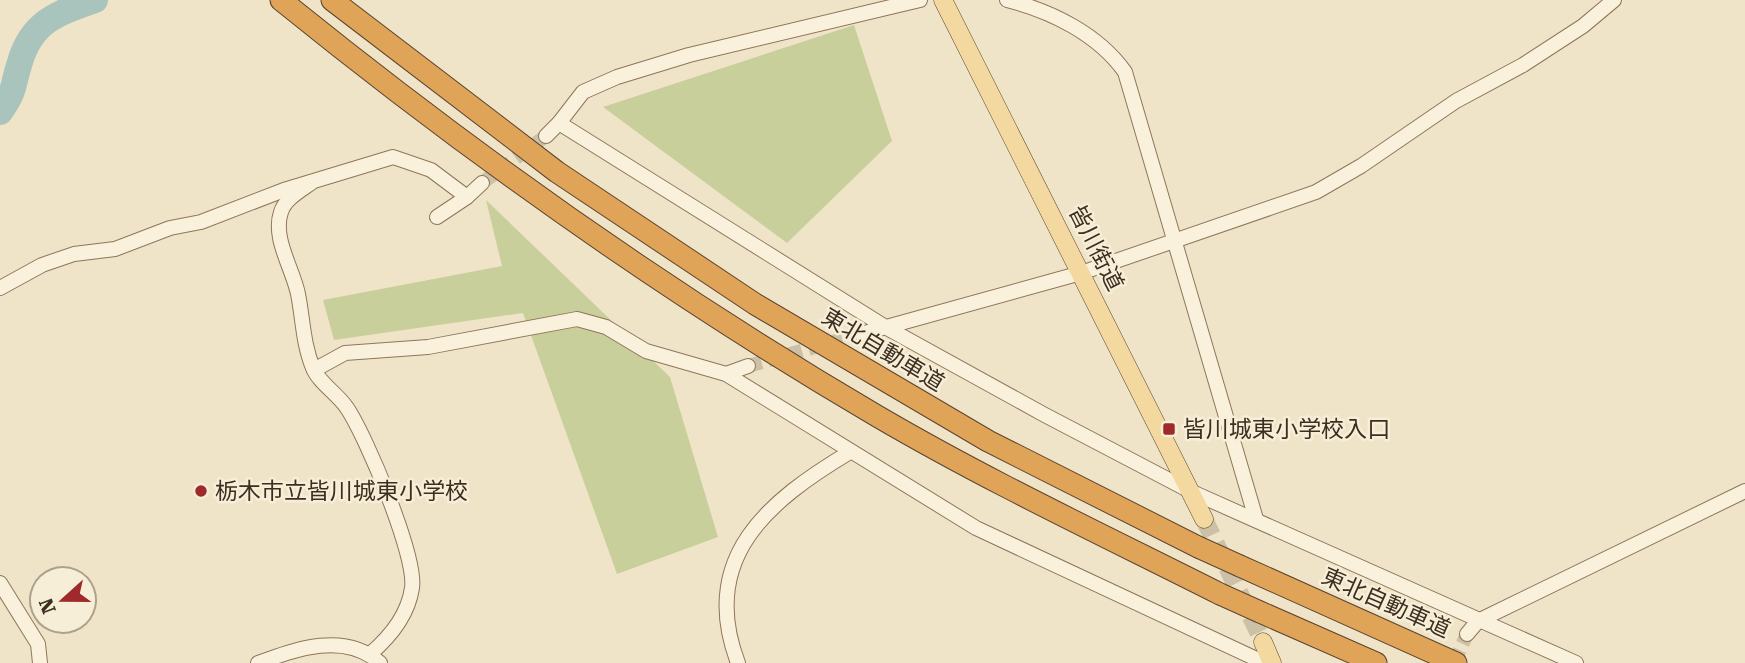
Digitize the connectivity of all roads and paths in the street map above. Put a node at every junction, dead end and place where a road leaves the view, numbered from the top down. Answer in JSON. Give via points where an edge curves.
{"nodes":[{"id":1,"x":281,"y":0,"type":"edge"},
{"id":2,"x":332,"y":0,"type":"edge"},
{"id":3,"x":920,"y":0,"type":"edge"},
{"id":4,"x":943,"y":0,"type":"edge"},
{"id":5,"x":1007,"y":0,"type":"edge"},
{"id":6,"x":1614,"y":0,"type":"edge"},
{"id":7,"x":559,"y":123,"type":"junction"},
{"id":8,"x":546,"y":136,"type":"tunnel mouth"},
{"id":9,"x":311,"y":183,"type":"junction"},
{"id":10,"x":482,"y":183,"type":"tunnel mouth"},
{"id":11,"x":467,"y":197,"type":"junction"},
{"id":12,"x":437,"y":217,"type":"dead end"},
{"id":13,"x":1174,"y":242,"type":"junction"},
{"id":14,"x":1081,"y":273,"type":"junction"},
{"id":15,"x":0,"y":288,"type":"edge"},
{"id":16,"x":887,"y":328,"type":"junction"},
{"id":17,"x":861,"y":334,"type":"tunnel mouth"},
{"id":18,"x":748,"y":366,"type":"tunnel mouth"},
{"id":19,"x":314,"y":370,"type":"junction"},
{"id":20,"x":726,"y":374,"type":"junction"},
{"id":21,"x":850,"y":452,"type":"junction"},
{"id":22,"x":1745,"y":491,"type":"edge"},
{"id":23,"x":1192,"y":492,"type":"junction"},
{"id":24,"x":1205,"y":519,"type":"tunnel mouth"},
{"id":25,"x":1256,"y":519,"type":"junction"},
{"id":26,"x":0,"y":583,"type":"edge"},
{"id":27,"x":1478,"y":621,"type":"junction"},
{"id":28,"x":1467,"y":634,"type":"tunnel mouth"},
{"id":29,"x":1263,"y":642,"type":"tunnel mouth"},
{"id":30,"x":375,"y":659,"type":"edge"},
{"id":31,"x":40,"y":663,"type":"edge"},
{"id":32,"x":258,"y":663,"type":"edge"},
{"id":33,"x":738,"y":663,"type":"edge"},
{"id":34,"x":1265,"y":663,"type":"edge"},
{"id":35,"x":1272,"y":663,"type":"edge"},
{"id":36,"x":1376,"y":663,"type":"edge"},
{"id":37,"x":1456,"y":663,"type":"edge"},
{"id":38,"x":1576,"y":663,"type":"edge"}],
"edges":[{"from":1,"to":36,"type":"highway","bridge":true,"via":[[450,133],[736,331],[977,472],[1220,594]]},
{"from":2,"to":37,"type":"highway","name":"東北自動車道","bridge":true,"via":[[488,121],[637,226],[892,387],[1062,480],[1198,547]]},
{"from":3,"to":7,"type":"street","via":[[689,55],[617,77],[583,92]]},
{"from":4,"to":14,"type":"main road","name":"皆川街道"},
{"from":5,"to":13,"type":"street","via":[[1058,18],[1112,55],[1125,72]]},
{"from":6,"to":13,"type":"street","via":[[1543,52],[1456,102],[1333,183]]},
{"from":7,"to":8,"type":"street"},
{"from":7,"to":16,"type":"street"},
{"from":9,"to":11,"type":"street","via":[[393,157],[431,170]]},
{"from":9,"to":15,"type":"street","via":[[115,249],[74,254]]},
{"from":9,"to":19,"type":"street","via":[[281,209],[278,226]]},
{"from":10,"to":11,"type":"street"},
{"from":11,"to":12,"type":"street"},
{"from":13,"to":14,"type":"street"},
{"from":13,"to":25,"type":"street"},
{"from":14,"to":16,"type":"street"},
{"from":14,"to":23,"type":"main road","name":"皆川街道"},
{"from":16,"to":17,"type":"street"},
{"from":16,"to":23,"type":"street"},
{"from":18,"to":20,"type":"street"},
{"from":19,"to":20,"type":"street","via":[[345,353],[428,347],[577,319],[606,327],[646,351]]},
{"from":19,"to":30,"type":"street","via":[[347,408],[362,435],[408,551],[412,586],[405,609]]},
{"from":20,"to":21,"type":"street"},
{"from":21,"to":33,"type":"street","via":[[810,476],[771,508],[743,545],[727,578],[725,609]]},
{"from":21,"to":34,"type":"street","via":[[976,528]]},
{"from":22,"to":27,"type":"street"},
{"from":23,"to":24,"type":"main road","name":"皆川街道"},
{"from":23,"to":25,"type":"street"},
{"from":25,"to":27,"type":"street"},
{"from":26,"to":31,"type":"street","via":[[38,644]]},
{"from":27,"to":28,"type":"street"},
{"from":27,"to":38,"type":"street"},
{"from":29,"to":35,"type":"main road"},
{"from":30,"to":32,"type":"street","via":[[334,644]]}]}
